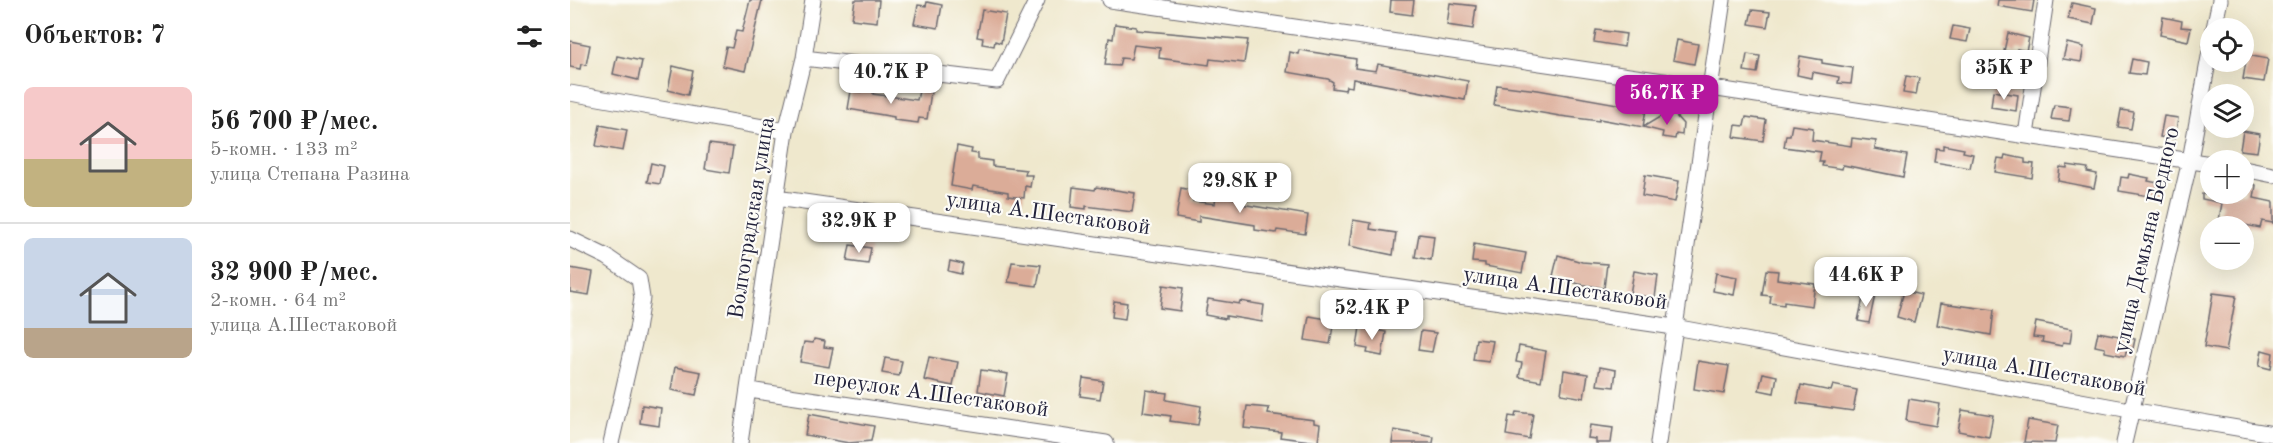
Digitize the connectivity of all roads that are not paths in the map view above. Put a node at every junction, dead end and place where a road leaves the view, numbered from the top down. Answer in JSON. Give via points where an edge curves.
{"nodes":[{"id":1,"x":813,"y":0,"type":"edge"},
{"id":2,"x":1037,"y":0,"type":"edge"},
{"id":3,"x":1110,"y":0,"type":"edge"},
{"id":4,"x":1723,"y":0,"type":"edge"},
{"id":5,"x":2046,"y":0,"type":"edge"},
{"id":6,"x":2220,"y":0,"type":"edge"},
{"id":7,"x":2216,"y":18,"type":"edge"},
{"id":8,"x":804,"y":58,"type":"junction"},
{"id":9,"x":2206,"y":72,"type":"edge"},
{"id":10,"x":1712,"y":88,"type":"junction"},
{"id":11,"x":570,"y":93,"type":"edge"},
{"id":12,"x":786,"y":131,"type":"junction"},
{"id":13,"x":2026,"y":135,"type":"junction"},
{"id":14,"x":2190,"y":160,"type":"junction"},
{"id":15,"x":2200,"y":162,"type":"edge"},
{"id":16,"x":2254,"y":171,"type":"edge"},
{"id":17,"x":2273,"y":175,"type":"edge"},
{"id":18,"x":776,"y":198,"type":"junction"},
{"id":19,"x":570,"y":238,"type":"edge"},
{"id":20,"x":1674,"y":327,"type":"junction"},
{"id":21,"x":749,"y":390,"type":"junction"},
{"id":22,"x":2130,"y":410,"type":"junction"},
{"id":23,"x":2273,"y":434,"type":"edge"},
{"id":24,"x":610,"y":443,"type":"edge"},
{"id":25,"x":740,"y":443,"type":"edge"},
{"id":26,"x":1106,"y":443,"type":"edge"},
{"id":27,"x":1658,"y":443,"type":"edge"},
{"id":28,"x":2124,"y":443,"type":"edge"}],
"edges":[{"from":1,"to":8,"type":"street","name":"Волгоградская улица"},
{"from":2,"to":8,"type":"street","via":[[997,81]]},
{"from":3,"to":10,"type":"street"},
{"from":4,"to":10,"type":"street"},
{"from":5,"to":13,"type":"street"},
{"from":6,"to":7,"type":"street"},
{"from":8,"to":12,"type":"street","name":"Волгоградская улица"},
{"from":9,"to":14,"type":"street","name":"улица Демьяна Бедного"},
{"from":10,"to":13,"type":"street"},
{"from":10,"to":20,"type":"street"},
{"from":11,"to":12,"type":"street"},
{"from":12,"to":18,"type":"street","name":"Волгоградская улица"},
{"from":13,"to":14,"type":"street"},
{"from":14,"to":15,"type":"street"},
{"from":14,"to":22,"type":"street","name":"улица Демьяна Бедного"},
{"from":16,"to":17,"type":"street"},
{"from":18,"to":20,"type":"street","name":"улица А.Шестаковой"},
{"from":18,"to":21,"type":"street","name":"Волгоградская улица"},
{"from":19,"to":24,"type":"street","via":[[639,279],[642,298],[637,330]]},
{"from":20,"to":22,"type":"street","name":"улица А.Шестаковой"},
{"from":20,"to":27,"type":"street"},
{"from":21,"to":25,"type":"street","name":"Волгоградская улица"},
{"from":21,"to":26,"type":"street","name":"переулок А.Шестаковой"},
{"from":22,"to":23,"type":"street","name":"улица А.Шестаковой"},
{"from":22,"to":28,"type":"street","name":"улица Демьяна Бедного"}]}
